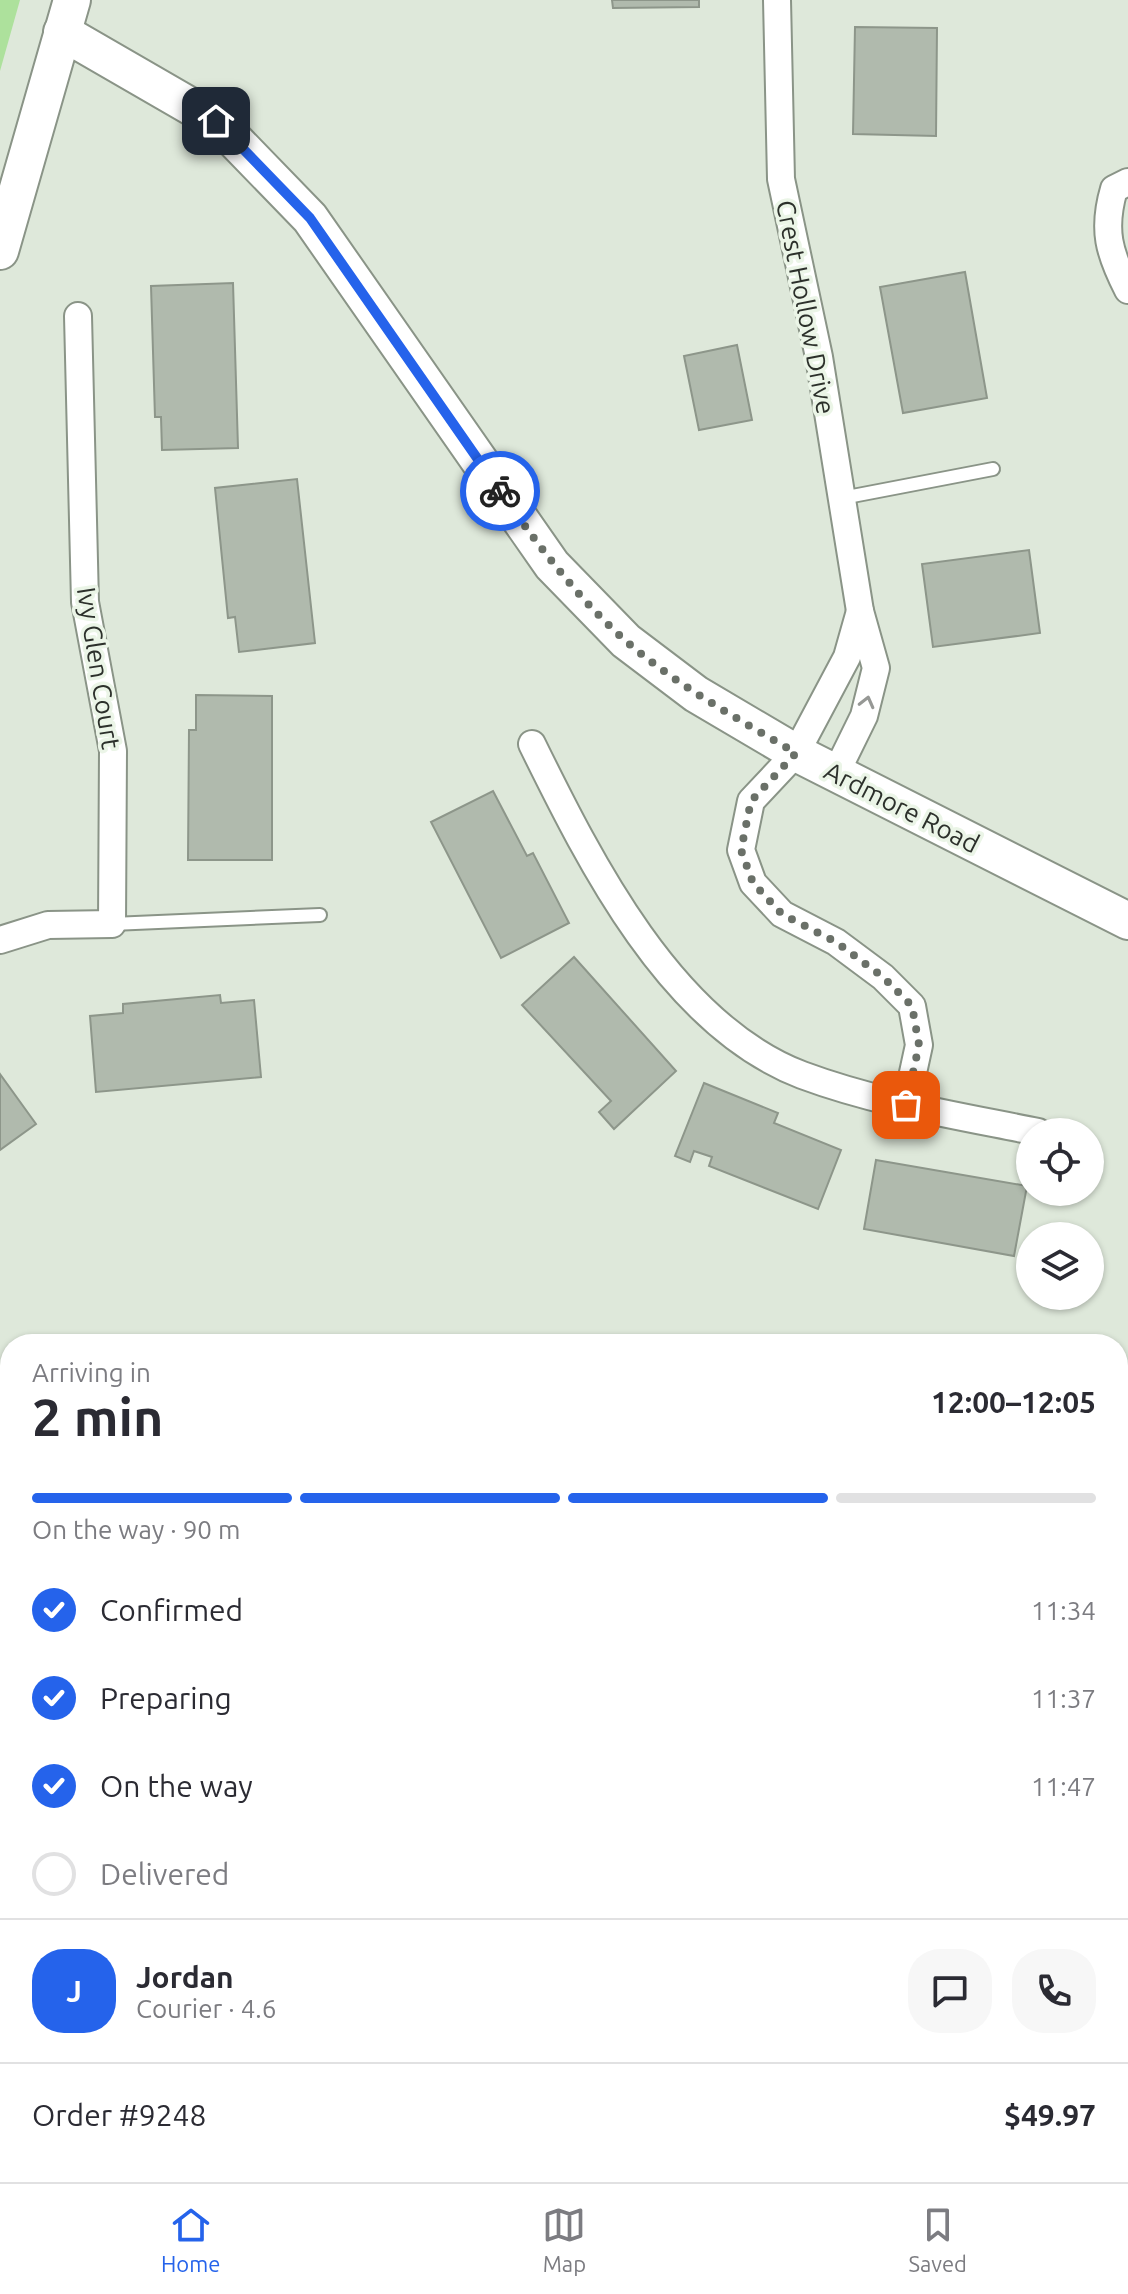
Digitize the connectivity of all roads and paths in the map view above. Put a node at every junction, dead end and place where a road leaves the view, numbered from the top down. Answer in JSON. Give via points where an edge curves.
{"nodes":[{"id":1,"x":777,"y":0,"type":"edge"},
{"id":2,"x":67,"y":16,"type":"edge"},
{"id":3,"x":1128,"y":182,"type":"edge"},
{"id":4,"x":0,"y":251,"type":"edge"},
{"id":5,"x":1128,"y":290,"type":"edge"},
{"id":6,"x":78,"y":316,"type":"dead end"},
{"id":7,"x":993,"y":469,"type":"dead end"},
{"id":8,"x":842,"y":498,"type":"junction"},
{"id":9,"x":860,"y":611,"type":"junction"},
{"id":10,"x":532,"y":744,"type":"dead end"},
{"id":11,"x":796,"y":753,"type":"junction"},
{"id":12,"x":836,"y":773,"type":"junction"},
{"id":13,"x":320,"y":915,"type":"dead end"},
{"id":14,"x":1128,"y":921,"type":"edge"},
{"id":15,"x":112,"y":924,"type":"junction"},
{"id":16,"x":0,"y":940,"type":"edge"},
{"id":17,"x":906,"y":1105,"type":"junction"},
{"id":18,"x":1016,"y":1128,"type":"edge"}],
"edges":[{"from":1,"to":8,"type":"street","name":"Crest Hollow Drive","via":[[781,179]]},
{"from":2,"to":4,"type":"street"},
{"from":2,"to":11,"type":"street","name":"Ardmore Road","via":[[216,121],[310,218],[552,565],[626,641],[696,694]]},
{"from":3,"to":5,"type":"street","via":[[1114,189],[1106,217],[1112,258]]},
{"from":6,"to":15,"type":"street","name":"Ivy Glen Court","via":[[85,602],[113,751]]},
{"from":7,"to":8,"type":"lane"},
{"from":8,"to":9,"type":"street","name":"Crest Hollow Drive"},
{"from":9,"to":11,"type":"street","name":"Crest Hollow Drive","via":[[847,657]]},
{"from":12,"to":9,"type":"street","name":"Crest Hollow Drive","one_way":true,"via":[[864,716],[876,668]]},
{"from":10,"to":17,"type":"street","via":[[604,882],[683,988],[734,1037],[800,1074]]},
{"from":11,"to":12,"type":"street","name":"Ardmore Road"},
{"from":11,"to":17,"type":"street","name":"Crest Hollow Drive","via":[[751,801],[741,850],[753,883],[782,914],[836,942],[912,1006],[919,1045]]},
{"from":12,"to":14,"type":"street","name":"Ardmore Road"},
{"from":13,"to":15,"type":"lane"},
{"from":15,"to":16,"type":"street","via":[[48,925]]},
{"from":17,"to":18,"type":"street"}]}
